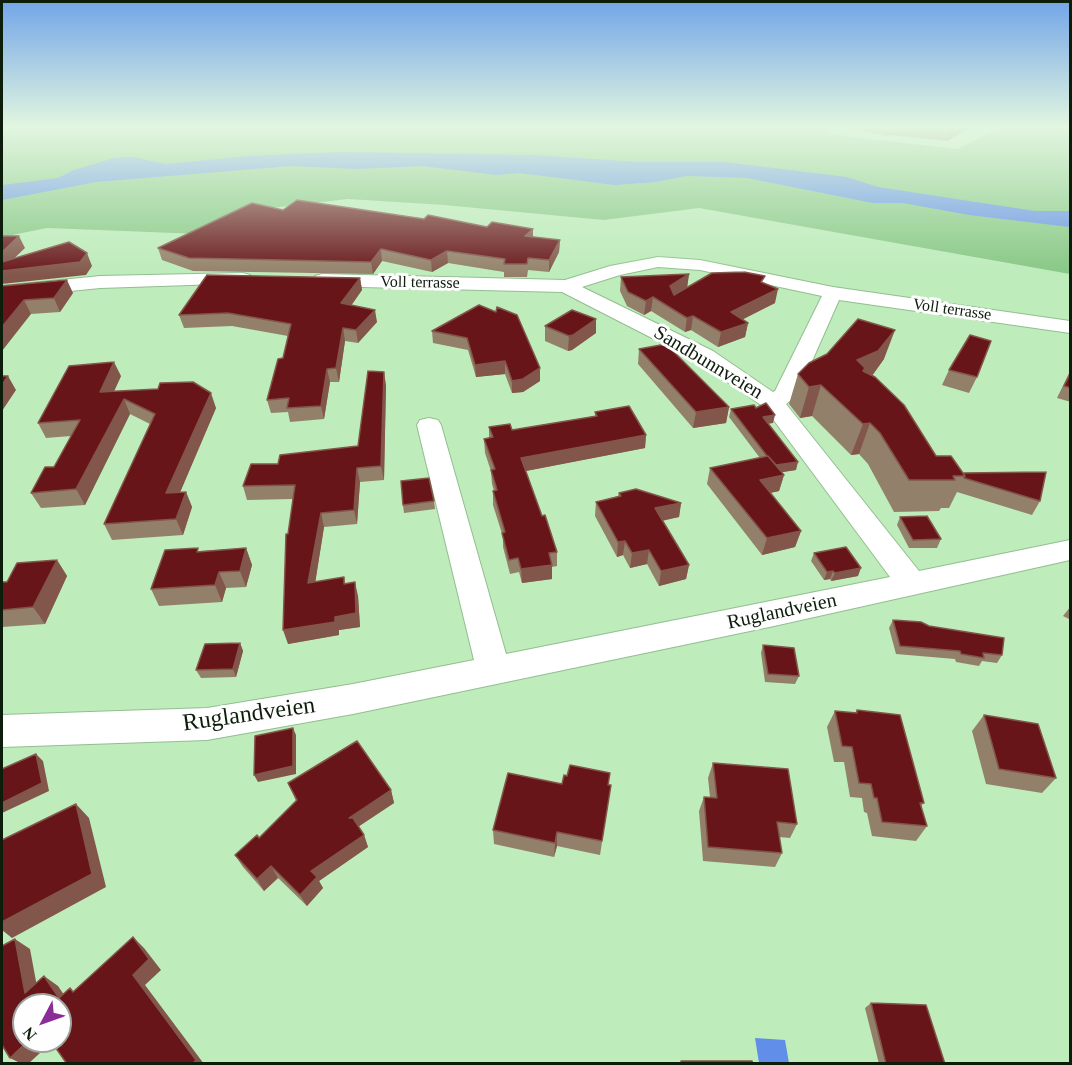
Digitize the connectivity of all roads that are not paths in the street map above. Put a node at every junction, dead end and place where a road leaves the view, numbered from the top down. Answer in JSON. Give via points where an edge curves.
{"nodes":[{"id":1,"x":257,"y":279,"type":"edge"},
{"id":2,"x":305,"y":280,"type":"edge"},
{"id":3,"x":566,"y":286,"type":"junction"},
{"id":4,"x":2,"y":292,"type":"edge"},
{"id":5,"x":833,"y":293,"type":"junction"},
{"id":6,"x":1071,"y":327,"type":"edge"},
{"id":7,"x":772,"y":402,"type":"junction"},
{"id":8,"x":429,"y":425,"type":"dead end"},
{"id":9,"x":1071,"y":550,"type":"edge"},
{"id":10,"x":912,"y":584,"type":"junction"},
{"id":11,"x":493,"y":670,"type":"junction"},
{"id":12,"x":2,"y":731,"type":"edge"}],
"edges":[{"from":1,"to":4,"type":"street","via":[[100,282]]},
{"from":2,"to":3,"type":"street","name":"Voll terrasse"},
{"from":3,"to":5,"type":"street","name":"Voll terrasse","via":[[616,270],[676,262]]},
{"from":3,"to":7,"type":"street","name":"Sandbunnveien","via":[[705,356]]},
{"from":5,"to":6,"type":"street","name":"Voll terrasse"},
{"from":5,"to":7,"type":"street","via":[[785,395]]},
{"from":7,"to":10,"type":"street","name":"Sandbunnveien"},
{"from":8,"to":11,"type":"street"},
{"from":9,"to":10,"type":"street","name":"Ruglandveien"},
{"from":10,"to":11,"type":"street","name":"Ruglandveien"},
{"from":11,"to":12,"type":"street","name":"Ruglandveien","via":[[207,724]]}]}
